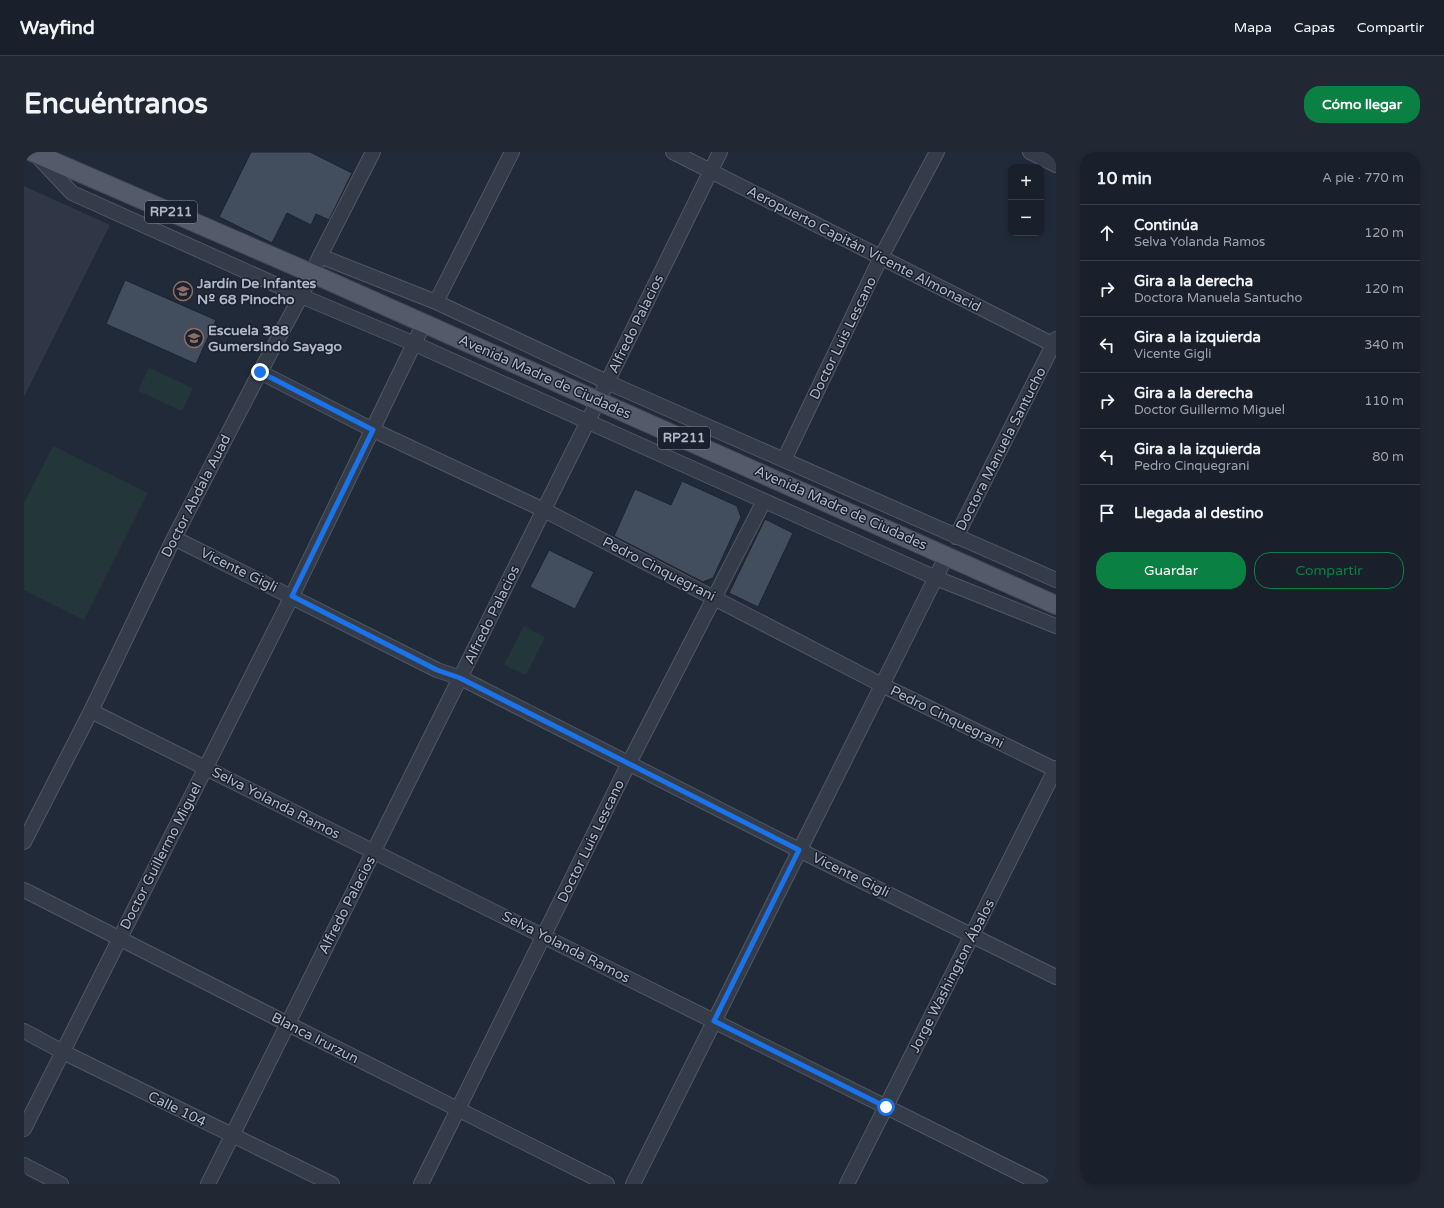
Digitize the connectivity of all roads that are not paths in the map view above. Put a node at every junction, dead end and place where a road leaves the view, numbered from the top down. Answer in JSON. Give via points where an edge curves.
{"nodes":[{"id":1,"x":33,"y":152,"type":"edge"},
{"id":2,"x":373,"y":152,"type":"edge"},
{"id":3,"x":512,"y":152,"type":"edge"},
{"id":4,"x":673,"y":152,"type":"edge"},
{"id":5,"x":720,"y":152,"type":"edge"},
{"id":6,"x":937,"y":152,"type":"edge"},
{"id":7,"x":1030,"y":152,"type":"edge"},
{"id":8,"x":1056,"y":165,"type":"edge"},
{"id":9,"x":710,"y":172,"type":"junction"},
{"id":10,"x":320,"y":256,"type":"junction"},
{"id":11,"x":881,"y":257,"type":"junction"},
{"id":12,"x":311,"y":273,"type":"junction"},
{"id":13,"x":301,"y":296,"type":"junction"},
{"id":14,"x":436,"y":302,"type":"junction"},
{"id":15,"x":424,"y":323,"type":"junction"},
{"id":16,"x":1055,"y":343,"type":"edge"},
{"id":17,"x":415,"y":344,"type":"junction"},
{"id":18,"x":260,"y":372,"type":"junction"},
{"id":19,"x":607,"y":382,"type":"junction"},
{"id":20,"x":598,"y":401,"type":"junction"},
{"id":21,"x":588,"y":421,"type":"junction"},
{"id":22,"x":373,"y":430,"type":"junction"},
{"id":23,"x":784,"y":460,"type":"junction"},
{"id":24,"x":764,"y":500,"type":"junction"},
{"id":25,"x":544,"y":510,"type":"junction"},
{"id":26,"x":956,"y":537,"type":"junction"},
{"id":27,"x":174,"y":538,"type":"junction"},
{"id":28,"x":947,"y":555,"type":"junction"},
{"id":29,"x":936,"y":578,"type":"junction"},
{"id":30,"x":1056,"y":580,"type":"edge"},
{"id":31,"x":292,"y":596,"type":"junction"},
{"id":32,"x":714,"y":598,"type":"junction"},
{"id":33,"x":1056,"y":605,"type":"edge"},
{"id":34,"x":1056,"y":626,"type":"edge"},
{"id":35,"x":460,"y":678,"type":"junction"},
{"id":36,"x":882,"y":685,"type":"junction"},
{"id":37,"x":92,"y":711,"type":"junction"},
{"id":38,"x":629,"y":763,"type":"junction"},
{"id":39,"x":206,"y":768,"type":"junction"},
{"id":40,"x":1056,"y":770,"type":"edge"},
{"id":41,"x":24,"y":842,"type":"edge"},
{"id":42,"x":799,"y":850,"type":"junction"},
{"id":43,"x":374,"y":852,"type":"junction"},
{"id":44,"x":24,"y":890,"type":"edge"},
{"id":45,"x":973,"y":935,"type":"junction"},
{"id":46,"x":544,"y":936,"type":"junction"},
{"id":47,"x":120,"y":939,"type":"junction"},
{"id":48,"x":1056,"y":977,"type":"edge"},
{"id":49,"x":714,"y":1021,"type":"junction"},
{"id":50,"x":288,"y":1024,"type":"junction"},
{"id":51,"x":24,"y":1031,"type":"edge"},
{"id":52,"x":63,"y":1052,"type":"junction"},
{"id":53,"x":886,"y":1107,"type":"junction"},
{"id":54,"x":458,"y":1110,"type":"junction"},
{"id":55,"x":24,"y":1129,"type":"edge"},
{"id":56,"x":232,"y":1136,"type":"junction"},
{"id":57,"x":24,"y":1165,"type":"edge"},
{"id":58,"x":61,"y":1184,"type":"edge"},
{"id":59,"x":208,"y":1184,"type":"edge"},
{"id":60,"x":332,"y":1184,"type":"edge"},
{"id":61,"x":421,"y":1184,"type":"edge"},
{"id":62,"x":607,"y":1184,"type":"edge"},
{"id":63,"x":633,"y":1184,"type":"edge"},
{"id":64,"x":847,"y":1184,"type":"edge"},
{"id":65,"x":1041,"y":1184,"type":"edge"}],
"edges":[{"from":1,"to":12,"type":"main road","name":"Avenida Madre de Ciudades","number":"RP211"},
{"from":1,"to":13,"type":"street","via":[[72,193]]},
{"from":2,"to":10,"type":"street","name":"Doctor Abdala Auad"},
{"from":3,"to":14,"type":"street"},
{"from":4,"to":9,"type":"street","name":"Aeropuerto Capitán Vicente Almonacid"},
{"from":5,"to":9,"type":"street","name":"Alfredo Palacios"},
{"from":6,"to":11,"type":"street","name":"Doctor Luis Lescano"},
{"from":7,"to":8,"type":"street"},
{"from":9,"to":11,"type":"street","name":"Aeropuerto Capitán Vicente Almonacid"},
{"from":9,"to":19,"type":"street","name":"Alfredo Palacios"},
{"from":10,"to":12,"type":"street","name":"Doctor Abdala Auad"},
{"from":10,"to":14,"type":"street"},
{"from":11,"to":16,"type":"street","name":"Aeropuerto Capitán Vicente Almonacid"},
{"from":11,"to":23,"type":"street","name":"Doctor Luis Lescano"},
{"from":12,"to":13,"type":"street","name":"Doctor Abdala Auad"},
{"from":12,"to":15,"type":"main road","name":"Avenida Madre de Ciudades","number":"RP211"},
{"from":13,"to":17,"type":"street"},
{"from":13,"to":18,"type":"street","name":"Doctor Abdala Auad"},
{"from":14,"to":19,"type":"street"},
{"from":15,"to":17,"type":"street","name":"Doctor Guillermo Miguel"},
{"from":15,"to":20,"type":"main road","name":"Avenida Madre de Ciudades","number":"RP211"},
{"from":16,"to":26,"type":"street","name":"Doctora Manuela Santucho"},
{"from":17,"to":21,"type":"street"},
{"from":17,"to":22,"type":"street","name":"Doctor Guillermo Miguel"},
{"from":18,"to":22,"type":"street","name":"Pedro Cinquegrani"},
{"from":18,"to":27,"type":"street","name":"Doctor Abdala Auad"},
{"from":19,"to":20,"type":"street","name":"Alfredo Palacios"},
{"from":19,"to":23,"type":"street"},
{"from":20,"to":21,"type":"street","name":"Alfredo Palacios"},
{"from":20,"to":28,"type":"main road","name":"Avenida Madre de Ciudades","number":"RP211"},
{"from":21,"to":24,"type":"street"},
{"from":21,"to":25,"type":"street","name":"Alfredo Palacios"},
{"from":22,"to":25,"type":"street","name":"Pedro Cinquegrani"},
{"from":22,"to":31,"type":"street","name":"Doctor Guillermo Miguel"},
{"from":23,"to":26,"type":"street"},
{"from":24,"to":29,"type":"street"},
{"from":24,"to":32,"type":"street","name":"Doctor Luis Lescano"},
{"from":25,"to":32,"type":"street","name":"Pedro Cinquegrani"},
{"from":25,"to":35,"type":"street","name":"Alfredo Palacios"},
{"from":26,"to":30,"type":"street"},
{"from":27,"to":31,"type":"street","name":"Vicente Gigli"},
{"from":27,"to":37,"type":"street","name":"Doctor Abdala Auad"},
{"from":28,"to":29,"type":"street"},
{"from":28,"to":33,"type":"main road","name":"Avenida Madre de Ciudades","number":"RP211"},
{"from":29,"to":34,"type":"street"},
{"from":29,"to":36,"type":"street"},
{"from":31,"to":35,"type":"street","name":"Vicente Gigli","via":[[437,670]]},
{"from":31,"to":39,"type":"street","name":"Doctor Guillermo Miguel"},
{"from":32,"to":36,"type":"street","name":"Pedro Cinquegrani"},
{"from":32,"to":38,"type":"street","name":"Doctor Luis Lescano"},
{"from":35,"to":38,"type":"street","name":"Vicente Gigli"},
{"from":35,"to":43,"type":"street","name":"Alfredo Palacios"},
{"from":36,"to":40,"type":"street","name":"Pedro Cinquegrani"},
{"from":36,"to":42,"type":"street"},
{"from":37,"to":39,"type":"street","name":"Selva Yolanda Ramos"},
{"from":37,"to":41,"type":"street","name":"Doctor Abdala Auad"},
{"from":38,"to":42,"type":"street","name":"Vicente Gigli"},
{"from":38,"to":46,"type":"street","name":"Doctor Luis Lescano"},
{"from":39,"to":43,"type":"street","name":"Selva Yolanda Ramos"},
{"from":39,"to":47,"type":"street","name":"Doctor Guillermo Miguel"},
{"from":40,"to":45,"type":"street","name":"Jorge Washington Ábalos"},
{"from":42,"to":45,"type":"street","name":"Vicente Gigli"},
{"from":42,"to":49,"type":"street"},
{"from":43,"to":46,"type":"street","name":"Selva Yolanda Ramos"},
{"from":43,"to":50,"type":"street","name":"Alfredo Palacios"},
{"from":44,"to":47,"type":"street","name":"Blanca Irurzun"},
{"from":45,"to":48,"type":"street","name":"Vicente Gigli"},
{"from":45,"to":53,"type":"street","name":"Jorge Washington Ábalos"},
{"from":46,"to":49,"type":"street","name":"Selva Yolanda Ramos"},
{"from":46,"to":54,"type":"street","name":"Doctor Luis Lescano"},
{"from":47,"to":50,"type":"street","name":"Blanca Irurzun"},
{"from":47,"to":52,"type":"street","name":"Doctor Guillermo Miguel"},
{"from":49,"to":53,"type":"street","name":"Selva Yolanda Ramos"},
{"from":49,"to":63,"type":"street"},
{"from":50,"to":54,"type":"street","name":"Blanca Irurzun"},
{"from":50,"to":56,"type":"street","name":"Alfredo Palacios"},
{"from":51,"to":52,"type":"street","name":"Calle 104"},
{"from":52,"to":55,"type":"street","name":"Doctor Guillermo Miguel"},
{"from":52,"to":56,"type":"street","name":"Calle 104"},
{"from":53,"to":64,"type":"street","name":"Jorge Washington Ábalos"},
{"from":53,"to":65,"type":"street","name":"Selva Yolanda Ramos"},
{"from":54,"to":61,"type":"street","name":"Doctor Luis Lescano"},
{"from":54,"to":62,"type":"street","name":"Blanca Irurzun"},
{"from":56,"to":59,"type":"street","name":"Alfredo Palacios"},
{"from":56,"to":60,"type":"street","name":"Calle 104"},
{"from":57,"to":58,"type":"street"}]}
